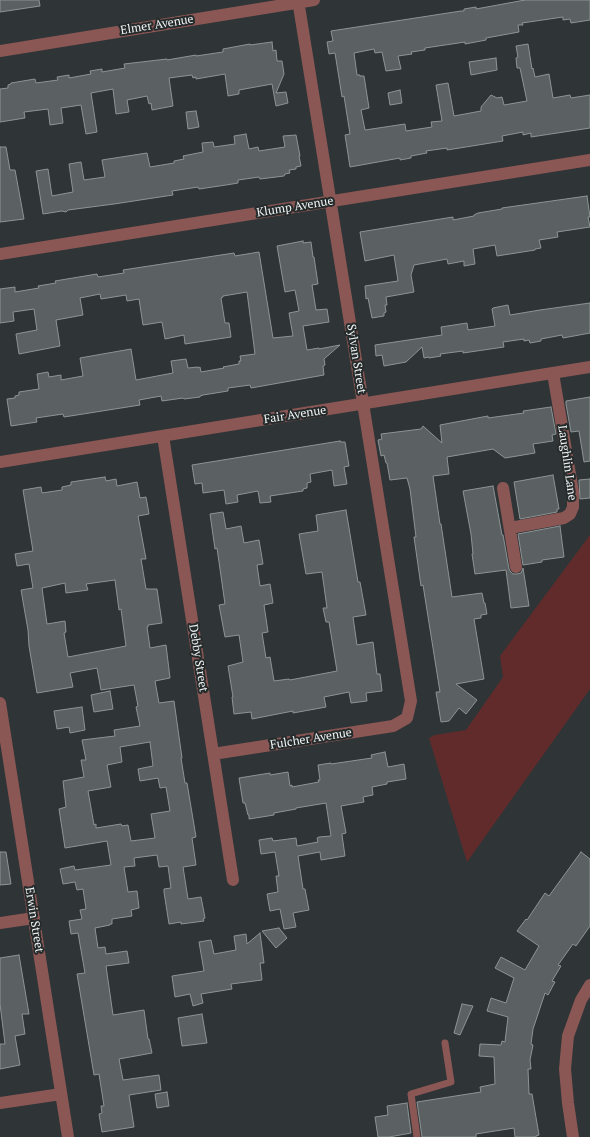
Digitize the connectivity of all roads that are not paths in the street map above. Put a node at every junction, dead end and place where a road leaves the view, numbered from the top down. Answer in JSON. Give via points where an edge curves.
{"nodes":[{"id":1,"x":314,"y":0,"type":"edge"},
{"id":2,"x":298,"y":1,"type":"edge"},
{"id":3,"x":0,"y":51,"type":"edge"},
{"id":4,"x":590,"y":160,"type":"edge"},
{"id":5,"x":331,"y":202,"type":"junction"},
{"id":6,"x":0,"y":254,"type":"edge"},
{"id":7,"x":590,"y":367,"type":"edge"},
{"id":8,"x":553,"y":373,"type":"junction"},
{"id":9,"x":363,"y":404,"type":"junction"},
{"id":10,"x":163,"y":436,"type":"junction"},
{"id":11,"x":0,"y":462,"type":"edge"},
{"id":12,"x":504,"y":488,"type":"dead end"},
{"id":13,"x":510,"y":528,"type":"junction"},
{"id":14,"x":516,"y":567,"type":"dead end"},
{"id":15,"x":0,"y":703,"type":"edge"},
{"id":16,"x":407,"y":718,"type":"joint"},
{"id":17,"x":3,"y":742,"type":"edge"},
{"id":18,"x":213,"y":754,"type":"junction"},
{"id":19,"x":233,"y":880,"type":"dead end"},
{"id":20,"x":34,"y":918,"type":"junction"},
{"id":21,"x":0,"y":923,"type":"edge"},
{"id":22,"x":590,"y":985,"type":"edge"},
{"id":23,"x":445,"y":1043,"type":"dead end"},
{"id":24,"x":61,"y":1094,"type":"junction"},
{"id":25,"x":0,"y":1103,"type":"edge"},
{"id":26,"x":68,"y":1137,"type":"edge"},
{"id":27,"x":417,"y":1137,"type":"edge"},
{"id":28,"x":573,"y":1137,"type":"edge"}],
"edges":[{"from":1,"to":2,"type":"street","name":"Elmer Avenue"},
{"from":2,"to":3,"type":"street","name":"Elmer Avenue"},
{"from":2,"to":5,"type":"street","name":"Sylvan Street"},
{"from":4,"to":5,"type":"street","name":"Klump Avenue"},
{"from":5,"to":6,"type":"street","name":"Klump Avenue"},
{"from":5,"to":9,"type":"street","name":"Sylvan Street"},
{"from":7,"to":8,"type":"street","name":"Fair Avenue"},
{"from":8,"to":9,"type":"street","name":"Fair Avenue"},
{"from":8,"to":13,"type":"street","name":"Laughlin Lane","via":[[573,492],[573,507],[570,514],[564,518]]},
{"from":9,"to":10,"type":"street","name":"Fair Avenue"},
{"from":9,"to":16,"type":"street","name":"Sylvan Street","via":[[410,701]]},
{"from":10,"to":11,"type":"street","name":"Fair Avenue"},
{"from":10,"to":18,"type":"street","name":"Debby Street"},
{"from":12,"to":13,"type":"street"},
{"from":13,"to":14,"type":"street"},
{"from":15,"to":17,"type":"street","name":"Erwin Street"},
{"from":16,"to":18,"type":"street","name":"Fulcher Avenue","via":[[393,726]]},
{"from":17,"to":20,"type":"street","name":"Erwin Street"},
{"from":18,"to":19,"type":"street","name":"Debby Street"},
{"from":20,"to":21,"type":"street"},
{"from":20,"to":24,"type":"street","name":"Erwin Street"},
{"from":22,"to":28,"type":"street","via":[[580,1000],[568,1036],[565,1069]]},
{"from":23,"to":27,"type":"lane","via":[[451,1082],[411,1094]]},
{"from":24,"to":25,"type":"street"},
{"from":24,"to":26,"type":"street","name":"Erwin Street"}]}
